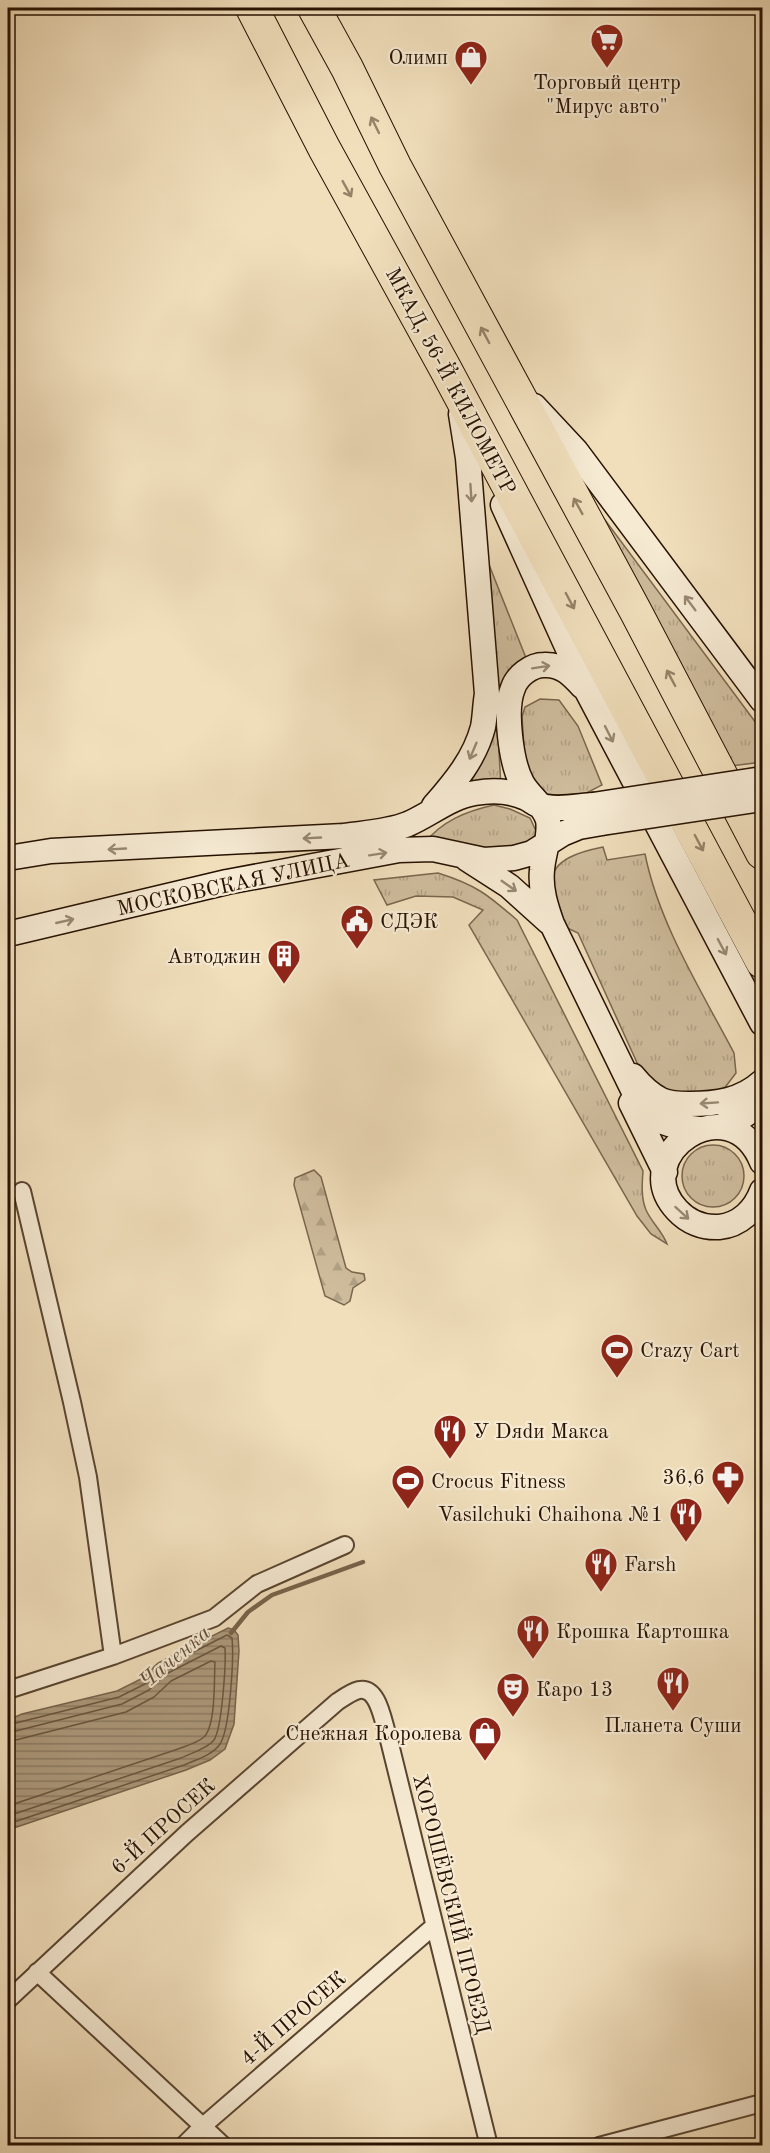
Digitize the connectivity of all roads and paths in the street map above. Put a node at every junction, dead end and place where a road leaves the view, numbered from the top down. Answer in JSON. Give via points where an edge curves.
{"nodes":[{"id":1,"x":232,"y":8,"type":"edge"},
{"id":2,"x":252,"y":8,"type":"edge"},
{"id":3,"x":314,"y":8,"type":"edge"},
{"id":4,"x":320,"y":8,"type":"edge"},
{"id":5,"x":347,"y":68,"type":"junction"},
{"id":6,"x":324,"y":148,"type":"junction"},
{"id":7,"x":445,"y":368,"type":"junction"},
{"id":8,"x":510,"y":381,"type":"junction"},
{"id":9,"x":461,"y":414,"type":"junction"},
{"id":10,"x":588,"y":693,"type":"junction"},
{"id":11,"x":762,"y":700,"type":"edge"},
{"id":12,"x":762,"y":779,"type":"edge"},
{"id":13,"x":762,"y":799,"type":"edge"},
{"id":14,"x":539,"y":805,"type":"junction"},
{"id":15,"x":429,"y":812,"type":"junction"},
{"id":16,"x":598,"y":814,"type":"junction"},
{"id":17,"x":546,"y":844,"type":"junction"},
{"id":18,"x":421,"y":849,"type":"junction"},
{"id":19,"x":762,"y":853,"type":"edge"},
{"id":20,"x":460,"y":855,"type":"junction"},
{"id":21,"x":8,"y":858,"type":"edge"},
{"id":22,"x":552,"y":924,"type":"junction"},
{"id":23,"x":8,"y":934,"type":"edge"},
{"id":24,"x":762,"y":962,"type":"edge"},
{"id":25,"x":758,"y":1014,"type":"edge"},
{"id":26,"x":762,"y":1034,"type":"edge"},
{"id":27,"x":616,"y":1052,"type":"junction"},
{"id":28,"x":762,"y":1082,"type":"edge"},
{"id":29,"x":762,"y":1099,"type":"edge"},
{"id":30,"x":709,"y":1128,"type":"junction"},
{"id":31,"x":762,"y":1162,"type":"edge"},
{"id":32,"x":665,"y":1172,"type":"junction"},
{"id":33,"x":22,"y":1191,"type":"dead end"},
{"id":34,"x":762,"y":1191,"type":"edge"},
{"id":35,"x":345,"y":1545,"type":"dead end"},
{"id":36,"x":113,"y":1656,"type":"junction"},
{"id":37,"x":8,"y":1690,"type":"edge"},
{"id":38,"x":354,"y":1692,"type":"joint"},
{"id":39,"x":434,"y":1926,"type":"junction"},
{"id":40,"x":37,"y":1972,"type":"junction"},
{"id":41,"x":8,"y":2000,"type":"edge"},
{"id":42,"x":762,"y":2103,"type":"edge"},
{"id":43,"x":203,"y":2126,"type":"junction"},
{"id":44,"x":183,"y":2145,"type":"edge"},
{"id":45,"x":224,"y":2145,"type":"edge"},
{"id":46,"x":489,"y":2145,"type":"edge"},
{"id":47,"x":599,"y":2145,"type":"edge"}],
"edges":[{"from":1,"to":6,"type":"highway"},
{"from":2,"to":6,"type":"highway","name":"МКАД, 56-Й КИЛОМЕТР"},
{"from":3,"to":5,"type":"highway"},
{"from":4,"to":5,"type":"highway"},
{"from":8,"to":5,"type":"highway","one_way":true},
{"from":6,"to":7,"type":"highway","name":"МКАД, 56-Й КИЛОМЕТР","one_way":true},
{"from":7,"to":9,"type":"street"},
{"from":7,"to":24,"type":"highway","name":"МКАД, 56-Й КИЛОМЕТР","one_way":true},
{"from":11,"to":8,"type":"street","one_way":true,"via":[[576,451]]},
{"from":19,"to":8,"type":"highway","one_way":true},
{"from":9,"to":10,"type":"street"},
{"from":9,"to":15,"type":"street","one_way":true,"via":[[487,694],[483,726],[472,755]]},
{"from":14,"to":10,"type":"street","one_way":true,"via":[[522,784],[512,754],[509,708],[513,688],[521,676],[542,664],[565,669]]},
{"from":10,"to":25,"type":"street","one_way":true},
{"from":12,"to":16,"type":"street","bridge":true},
{"from":13,"to":16,"type":"street","bridge":true},
{"from":14,"to":15,"type":"street","name":"МОСКОВСКАЯ УЛИЦА","via":[[511,793],[475,793]]},
{"from":14,"to":16,"type":"street"},
{"from":14,"to":17,"type":"street","via":[[548,818]]},
{"from":15,"to":18,"type":"street","via":[[414,831],[414,840]]},
{"from":15,"to":21,"type":"street","name":"МОСКОВСКАЯ УЛИЦА","one_way":true,"via":[[388,830],[344,836],[51,851]]},
{"from":16,"to":17,"type":"street","name":"МОСКОВСКАЯ УЛИЦА"},
{"from":17,"to":20,"type":"street","name":"МОСКОВСКАЯ УЛИЦА","via":[[514,858],[484,860]]},
{"from":17,"to":22,"type":"street","via":[[541,872],[545,906]]},
{"from":18,"to":20,"type":"street","name":"МОСКОВСКАЯ УЛИЦА"},
{"from":23,"to":18,"type":"street","name":"МОСКОВСКАЯ УЛИЦА","one_way":true,"via":[[227,882]]},
{"from":20,"to":22,"type":"street","one_way":true,"via":[[509,886]]},
{"from":22,"to":27,"type":"street"},
{"from":25,"to":26,"type":"street"},
{"from":28,"to":27,"type":"street","one_way":true,"via":[[726,1102],[677,1104],[649,1093]]},
{"from":27,"to":30,"type":"street","via":[[633,1091],[652,1117],[674,1127]]},
{"from":27,"to":32,"type":"street","via":[[625,1091]]},
{"from":29,"to":30,"type":"street","via":[[744,1116]]},
{"from":30,"to":31,"type":"street","via":[[738,1132],[759,1153]]},
{"from":30,"to":32,"type":"street","via":[[691,1133],[676,1145]]},
{"from":32,"to":34,"type":"street","one_way":true,"via":[[670,1201],[683,1216],[700,1225],[720,1227],[739,1221],[754,1208]]},
{"from":33,"to":36,"type":"street","via":[[88,1477]]},
{"from":35,"to":36,"type":"street","via":[[257,1584],[214,1618]]},
{"from":36,"to":37,"type":"street"},
{"from":38,"to":39,"type":"street","name":"ХОРОШЁВСКИЙ ПРОЕЗД","via":[[361,1689],[373,1695],[388,1736]]},
{"from":38,"to":40,"type":"street","name":"6-Й ПРОСЕК","via":[[337,1702],[187,1833]]},
{"from":39,"to":43,"type":"street","name":"4-Й ПРОСЕК"},
{"from":39,"to":46,"type":"street","name":"ХОРОШЁВСКИЙ ПРОЕЗД"},
{"from":40,"to":41,"type":"street","name":"6-Й ПРОСЕК"},
{"from":40,"to":43,"type":"street"},
{"from":42,"to":47,"type":"street"},
{"from":43,"to":44,"type":"street","name":"4-Й ПРОСЕК"},
{"from":43,"to":45,"type":"street"}]}
